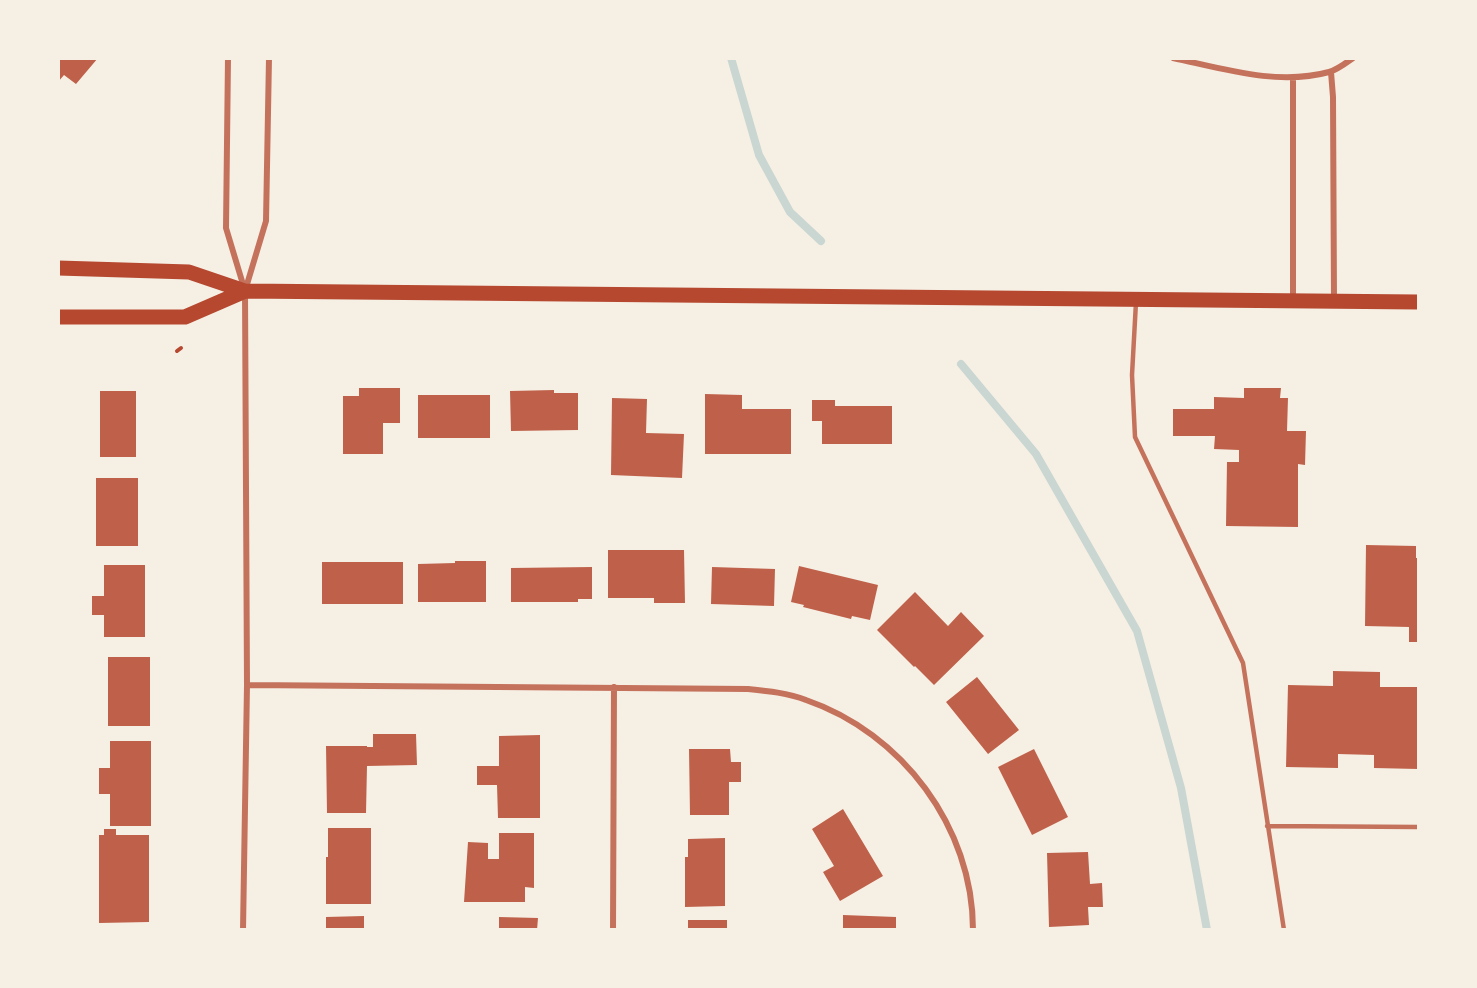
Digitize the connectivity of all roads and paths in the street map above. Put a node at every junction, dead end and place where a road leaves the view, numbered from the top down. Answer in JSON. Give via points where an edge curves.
{"nodes":[{"id":1,"x":228,"y":58,"type":"edge"},
{"id":2,"x":269,"y":58,"type":"edge"},
{"id":3,"x":1173,"y":58,"type":"edge"},
{"id":4,"x":1353,"y":58,"type":"edge"},
{"id":5,"x":1331,"y":72,"type":"junction"},
{"id":6,"x":1293,"y":78,"type":"junction"},
{"id":7,"x":58,"y":268,"type":"edge"},
{"id":8,"x":245,"y":291,"type":"junction"},
{"id":9,"x":1136,"y":299,"type":"junction"},
{"id":10,"x":1293,"y":302,"type":"junction"},
{"id":11,"x":1334,"y":302,"type":"junction"},
{"id":12,"x":1419,"y":302,"type":"edge"},
{"id":13,"x":58,"y":317,"type":"edge"},
{"id":14,"x":247,"y":685,"type":"junction"},
{"id":15,"x":614,"y":687,"type":"junction"},
{"id":16,"x":1267,"y":826,"type":"junction"},
{"id":17,"x":1419,"y":827,"type":"edge"},
{"id":18,"x":243,"y":930,"type":"edge"},
{"id":19,"x":613,"y":930,"type":"edge"},
{"id":20,"x":973,"y":930,"type":"edge"},
{"id":21,"x":1284,"y":930,"type":"edge"}],
"edges":[{"from":1,"to":8,"type":"street","via":[[226,228]]},
{"from":2,"to":8,"type":"street","via":[[266,221]]},
{"from":3,"to":6,"type":"street","via":[[1256,75]]},
{"from":4,"to":5,"type":"street"},
{"from":5,"to":6,"type":"street"},
{"from":5,"to":11,"type":"street"},
{"from":6,"to":10,"type":"street"},
{"from":7,"to":8,"type":"main road","via":[[189,272]]},
{"from":8,"to":9,"type":"main road"},
{"from":8,"to":13,"type":"main road","via":[[185,317]]},
{"from":8,"to":14,"type":"street"},
{"from":9,"to":10,"type":"main road"},
{"from":9,"to":16,"type":"lane","via":[[1132,375],[1136,437],[1243,663]]},
{"from":10,"to":11,"type":"main road"},
{"from":11,"to":12,"type":"main road"},
{"from":14,"to":15,"type":"street"},
{"from":14,"to":18,"type":"street"},
{"from":15,"to":19,"type":"street"},
{"from":15,"to":20,"type":"street","via":[[782,693],[838,713],[867,730],[900,757],[927,789],[949,825],[962,857]]},
{"from":16,"to":17,"type":"lane"},
{"from":16,"to":21,"type":"lane"}]}
